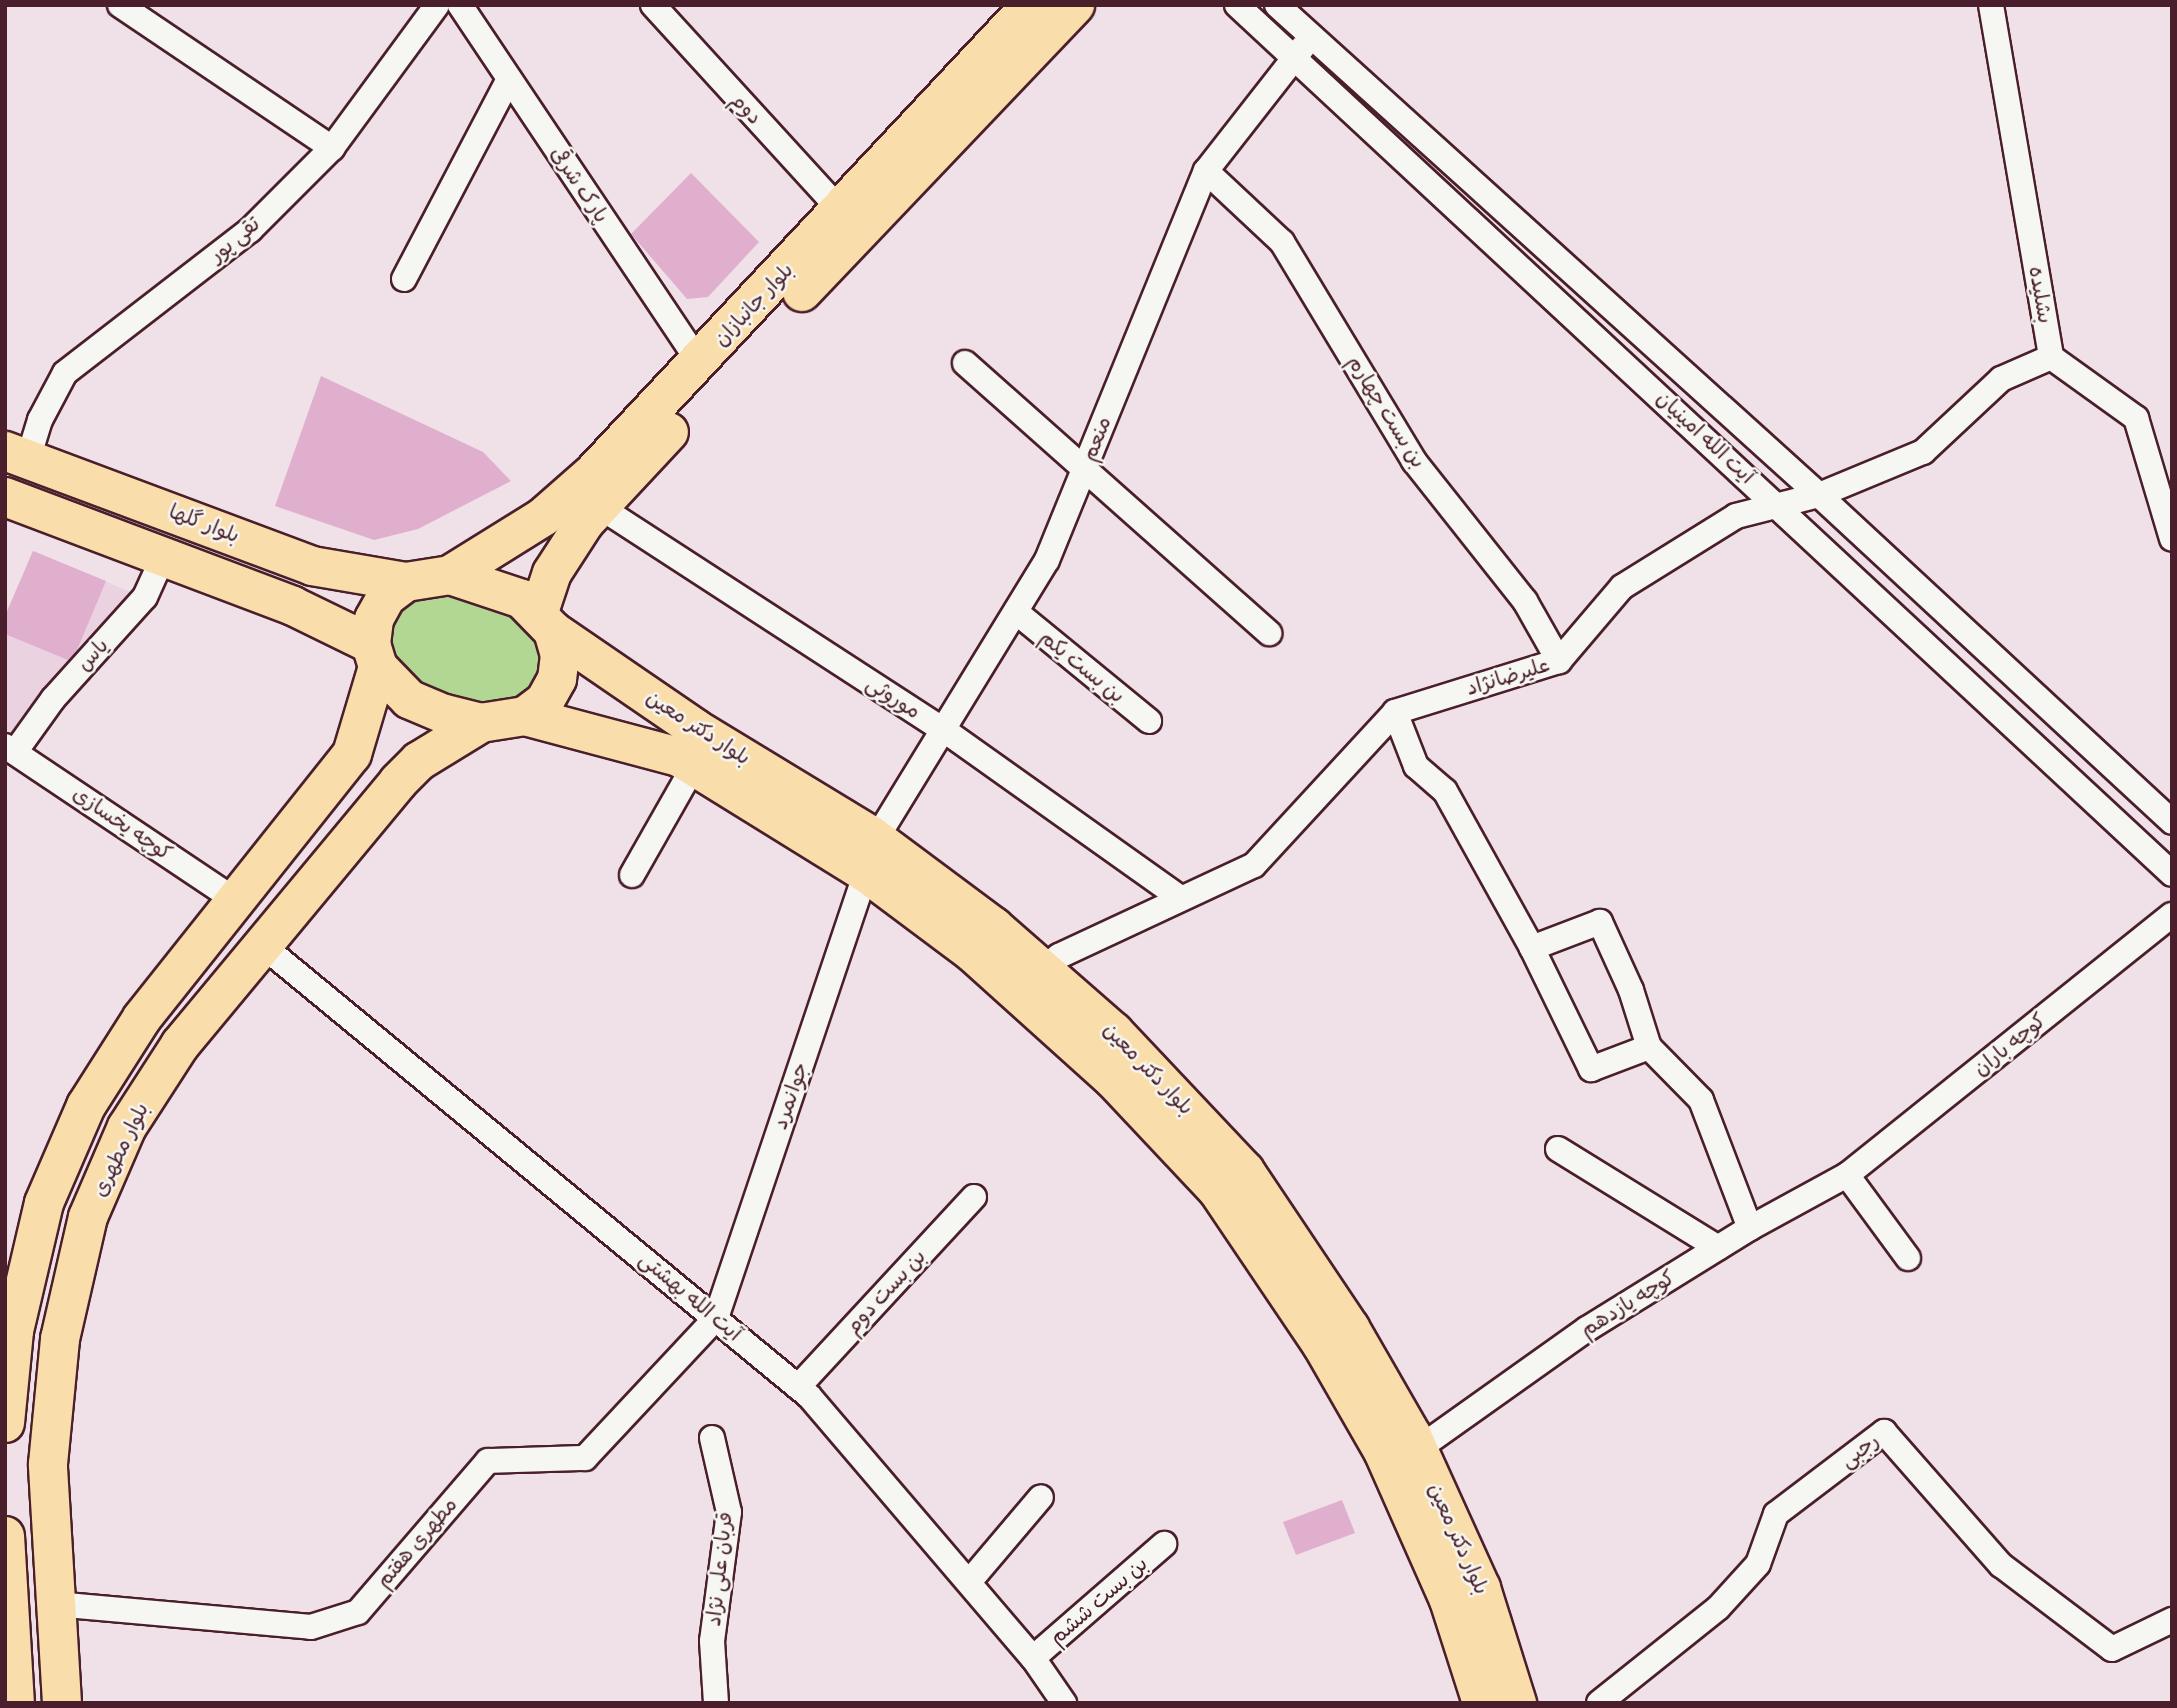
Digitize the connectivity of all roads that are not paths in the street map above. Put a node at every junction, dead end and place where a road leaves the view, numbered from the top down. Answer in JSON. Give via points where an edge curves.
{"nodes":[{"id":1,"x":120,"y":5,"type":"edge"},
{"id":2,"x":437,"y":5,"type":"edge"},
{"id":3,"x":460,"y":5,"type":"edge"},
{"id":4,"x":653,"y":5,"type":"edge"},
{"id":5,"x":1075,"y":5,"type":"edge"},
{"id":6,"x":1237,"y":5,"type":"edge"},
{"id":7,"x":1277,"y":5,"type":"edge"},
{"id":8,"x":1991,"y":5,"type":"edge"},
{"id":9,"x":1030,"y":6,"type":"edge"},
{"id":10,"x":1310,"y":37,"type":"junction"},
{"id":11,"x":1294,"y":61,"type":"junction"},
{"id":12,"x":509,"y":79,"type":"junction"},
{"id":13,"x":332,"y":148,"type":"junction"},
{"id":14,"x":1206,"y":170,"type":"junction"},
{"id":15,"x":841,"y":211,"type":"junction"},
{"id":16,"x":404,"y":279,"type":"dead end"},
{"id":17,"x":2051,"y":357,"type":"junction"},
{"id":18,"x":965,"y":362,"type":"dead end"},
{"id":19,"x":708,"y":373,"type":"junction"},
{"id":20,"x":17,"y":455,"type":"edge"},
{"id":21,"x":1085,"y":468,"type":"junction"},
{"id":22,"x":1819,"y":495,"type":"junction"},
{"id":23,"x":5,"y":497,"type":"edge"},
{"id":24,"x":1778,"y":505,"type":"junction"},
{"id":25,"x":600,"y":507,"type":"junction"},
{"id":26,"x":2172,"y":539,"type":"edge"},
{"id":27,"x":164,"y":555,"type":"junction"},
{"id":28,"x":450,"y":575,"type":"junction"},
{"id":29,"x":406,"y":582,"type":"junction"},
{"id":30,"x":1016,"y":612,"type":"junction"},
{"id":31,"x":546,"y":622,"type":"junction"},
{"id":32,"x":1269,"y":633,"type":"dead end"},
{"id":33,"x":374,"y":655,"type":"junction"},
{"id":34,"x":1559,"y":661,"type":"junction"},
{"id":35,"x":1395,"y":712,"type":"junction"},
{"id":36,"x":525,"y":716,"type":"junction"},
{"id":37,"x":1149,"y":721,"type":"dead end"},
{"id":38,"x":481,"y":723,"type":"junction"},
{"id":39,"x":944,"y":730,"type":"junction"},
{"id":40,"x":10,"y":749,"type":"edge"},
{"id":41,"x":352,"y":754,"type":"junction"},
{"id":42,"x":694,"y":766,"type":"junction"},
{"id":43,"x":398,"y":782,"type":"junction"},
{"id":44,"x":2172,"y":822,"type":"edge"},
{"id":45,"x":871,"y":856,"type":"junction"},
{"id":46,"x":2172,"y":874,"type":"edge"},
{"id":47,"x":632,"y":875,"type":"dead end"},
{"id":48,"x":1180,"y":898,"type":"junction"},
{"id":49,"x":238,"y":902,"type":"junction"},
{"id":50,"x":2172,"y":915,"type":"edge"},
{"id":51,"x":262,"y":945,"type":"junction"},
{"id":52,"x":1532,"y":948,"type":"junction"},
{"id":53,"x":1043,"y":968,"type":"junction"},
{"id":54,"x":1649,"y":1047,"type":"junction"},
{"id":55,"x":1558,"y":1149,"type":"dead end"},
{"id":56,"x":1847,"y":1175,"type":"junction"},
{"id":57,"x":974,"y":1197,"type":"dead end"},
{"id":58,"x":1750,"y":1228,"type":"junction"},
{"id":59,"x":1718,"y":1248,"type":"junction"},
{"id":60,"x":1908,"y":1258,"type":"dead end"},
{"id":61,"x":716,"y":1318,"type":"junction"},
{"id":62,"x":799,"y":1387,"type":"junction"},
{"id":63,"x":5,"y":1423,"type":"edge"},
{"id":64,"x":712,"y":1438,"type":"dead end"},
{"id":65,"x":1418,"y":1449,"type":"junction"},
{"id":66,"x":1041,"y":1497,"type":"dead end"},
{"id":67,"x":5,"y":1536,"type":"edge"},
{"id":68,"x":1164,"y":1544,"type":"dead end"},
{"id":69,"x":969,"y":1582,"type":"junction"},
{"id":70,"x":6,"y":1584,"type":"edge"},
{"id":71,"x":55,"y":1604,"type":"junction"},
{"id":72,"x":2172,"y":1620,"type":"edge"},
{"id":73,"x":1033,"y":1658,"type":"junction"},
{"id":74,"x":15,"y":1703,"type":"edge"},
{"id":75,"x":62,"y":1703,"type":"edge"},
{"id":76,"x":716,"y":1703,"type":"edge"},
{"id":77,"x":1064,"y":1703,"type":"edge"},
{"id":78,"x":1482,"y":1703,"type":"edge"},
{"id":79,"x":1517,"y":1703,"type":"edge"},
{"id":80,"x":1599,"y":1703,"type":"edge"}],
"edges":[{"from":1,"to":13,"type":"street"},
{"from":2,"to":13,"type":"street","name":"تقی پور"},
{"from":3,"to":12,"type":"street","name":"پارک شرقی"},
{"from":4,"to":15,"type":"street","name":"دوم"},
{"from":5,"to":19,"type":"main road","name":"بلوار جانبازان"},
{"from":6,"to":11,"type":"street","name":"آیت الله امینیان"},
{"from":7,"to":10,"type":"street","name":"آیت الله امینیان"},
{"from":8,"to":17,"type":"street","name":"بشلیده"},
{"from":9,"to":15,"type":"main road","name":"بلوار جانبازان"},
{"from":10,"to":11,"type":"street","name":"منعم"},
{"from":10,"to":22,"type":"street","name":"آیت الله امینیان"},
{"from":11,"to":14,"type":"street","name":"منعم"},
{"from":11,"to":24,"type":"street","name":"آیت الله امینیان"},
{"from":12,"to":16,"type":"street"},
{"from":12,"to":19,"type":"street","name":"پارک شرقی"},
{"from":13,"to":20,"type":"street","name":"تقی پور","via":[[250,230],[65,373]]},
{"from":14,"to":21,"type":"street","name":"منعم"},
{"from":14,"to":34,"type":"street","name":"بن بست چهارم","via":[[1282,242],[1414,461],[1525,601]]},
{"from":15,"to":19,"type":"main road","name":"بلوار جانبازان"},
{"from":17,"to":22,"type":"street","name":"علیرضانژاد","via":[[2001,379],[1923,452]]},
{"from":17,"to":26,"type":"street","via":[[2136,418]]},
{"from":18,"to":21,"type":"street"},
{"from":19,"to":25,"type":"main road","name":"بلوار جانبازان"},
{"from":19,"to":28,"type":"main road","name":"بلوار جانبازان","via":[[543,517]]},
{"from":20,"to":29,"type":"main road","name":"بلوار گلها","via":[[312,566]]},
{"from":21,"to":30,"type":"street","name":"منعم","via":[[1047,560]]},
{"from":21,"to":32,"type":"street"},
{"from":22,"to":24,"type":"street","name":"علیرضانژاد"},
{"from":22,"to":44,"type":"street","name":"آیت الله امینیان"},
{"from":23,"to":27,"type":"main road","name":"بلوار گلها"},
{"from":24,"to":34,"type":"street","name":"علیرضانژاد","via":[[1735,516],[1622,587]]},
{"from":24,"to":46,"type":"street","name":"آیت الله امینیان"},
{"from":25,"to":31,"type":"main road","name":"بلوار جانبازان","via":[[552,573]]},
{"from":25,"to":39,"type":"street","name":"موروثی"},
{"from":27,"to":33,"type":"main road","name":"بلوار گلها","via":[[293,606]]},
{"from":27,"to":40,"type":"street","name":"یاس","via":[[145,597]]},
{"from":28,"to":29,"type":"main road"},
{"from":28,"to":31,"type":"main road","via":[[522,599]]},
{"from":29,"to":33,"type":"main road","via":[[386,597],[374,619]]},
{"from":30,"to":37,"type":"street","name":"بن بست یکم"},
{"from":30,"to":39,"type":"street","name":"منعم"},
{"from":31,"to":36,"type":"main road","via":[[560,654],[557,679],[545,701]]},
{"from":31,"to":45,"type":"main road","name":"بلوار دکتر معین"},
{"from":33,"to":38,"type":"main road","via":[[409,699]]},
{"from":33,"to":41,"type":"main road"},
{"from":34,"to":35,"type":"street","name":"علیرضانژاد"},
{"from":35,"to":48,"type":"street","via":[[1254,865]]},
{"from":35,"to":52,"type":"street","via":[[1416,766],[1445,790]]},
{"from":36,"to":38,"type":"main road"},
{"from":36,"to":42,"type":"main road","name":"بلوار دکتر معین","via":[[679,757]]},
{"from":38,"to":43,"type":"main road","name":"بلوار مطهری","via":[[419,761]]},
{"from":39,"to":45,"type":"street","name":"منعم"},
{"from":39,"to":48,"type":"street","name":"موروثی"},
{"from":40,"to":49,"type":"street","name":"کوچه یخسازی"},
{"from":41,"to":43,"type":"main road","via":[[382,752],[392,759]]},
{"from":41,"to":49,"type":"main road"},
{"from":42,"to":45,"type":"main road","name":"بلوار دکتر معین"},
{"from":42,"to":47,"type":"street"},
{"from":43,"to":51,"type":"main road","name":"بلوار مطهری"},
{"from":45,"to":53,"type":"main road","name":"بلوار دکتر معین"},
{"from":45,"to":61,"type":"street","name":"جوانمرد"},
{"from":45,"to":78,"type":"main road","name":"بلوار دکتر معین","via":[[1073,1043],[1218,1191],[1321,1345],[1382,1451],[1449,1600]]},
{"from":48,"to":53,"type":"street"},
{"from":49,"to":63,"type":"main road","via":[[142,1017],[81,1116],[44,1203],[14,1331]]},
{"from":50,"to":56,"type":"street","name":"کوچه باران"},
{"from":51,"to":61,"type":"street","name":"آیت الله بهشتی"},
{"from":51,"to":71,"type":"main road","name":"بلوار مطهری","via":[[157,1080],[127,1127],[88,1217],[60,1339],[48,1464]]},
{"from":52,"to":54,"type":"street","via":[[1591,1069]]},
{"from":52,"to":54,"type":"street","via":[[1600,922],[1631,990]]},
{"from":53,"to":65,"type":"main road","name":"بلوار دکتر معین","via":[[1114,1032],[1245,1171],[1350,1328]]},
{"from":54,"to":58,"type":"street","via":[[1701,1100]]},
{"from":55,"to":59,"type":"street"},
{"from":56,"to":58,"type":"street","name":"کوچه یازدهم"},
{"from":56,"to":60,"type":"street"},
{"from":57,"to":62,"type":"street","name":"بن بست دوم"},
{"from":58,"to":59,"type":"street","name":"کوچه یازدهم"},
{"from":59,"to":65,"type":"street","name":"کوچه یازدهم","via":[[1587,1329]]},
{"from":61,"to":62,"type":"street","name":"آیت الله بهشتی"},
{"from":61,"to":71,"type":"street","name":"مطهری هفتم","via":[[585,1458],[488,1461],[358,1612],[311,1627]]},
{"from":62,"to":69,"type":"street","name":"آیت الله بهشتی"},
{"from":64,"to":76,"type":"street","name":"قربان علی نژاد","via":[[729,1512],[712,1641]]},
{"from":65,"to":79,"type":"main road","name":"بلوار دکتر معین","via":[[1480,1588]]},
{"from":66,"to":69,"type":"street"},
{"from":67,"to":70,"type":"main road"},
{"from":68,"to":73,"type":"street","name":"بن بست ششم"},
{"from":69,"to":73,"type":"street","name":"آیت الله بهشتی"},
{"from":70,"to":74,"type":"main road"},
{"from":71,"to":75,"type":"main road","name":"بلوار مطهری"},
{"from":72,"to":80,"type":"street","name":"رجبی","via":[[2112,1649],[2001,1565],[1884,1432],[1776,1514],[1758,1564],[1718,1608]]},
{"from":73,"to":77,"type":"street","name":"آیت الله بهشتی"}]}
